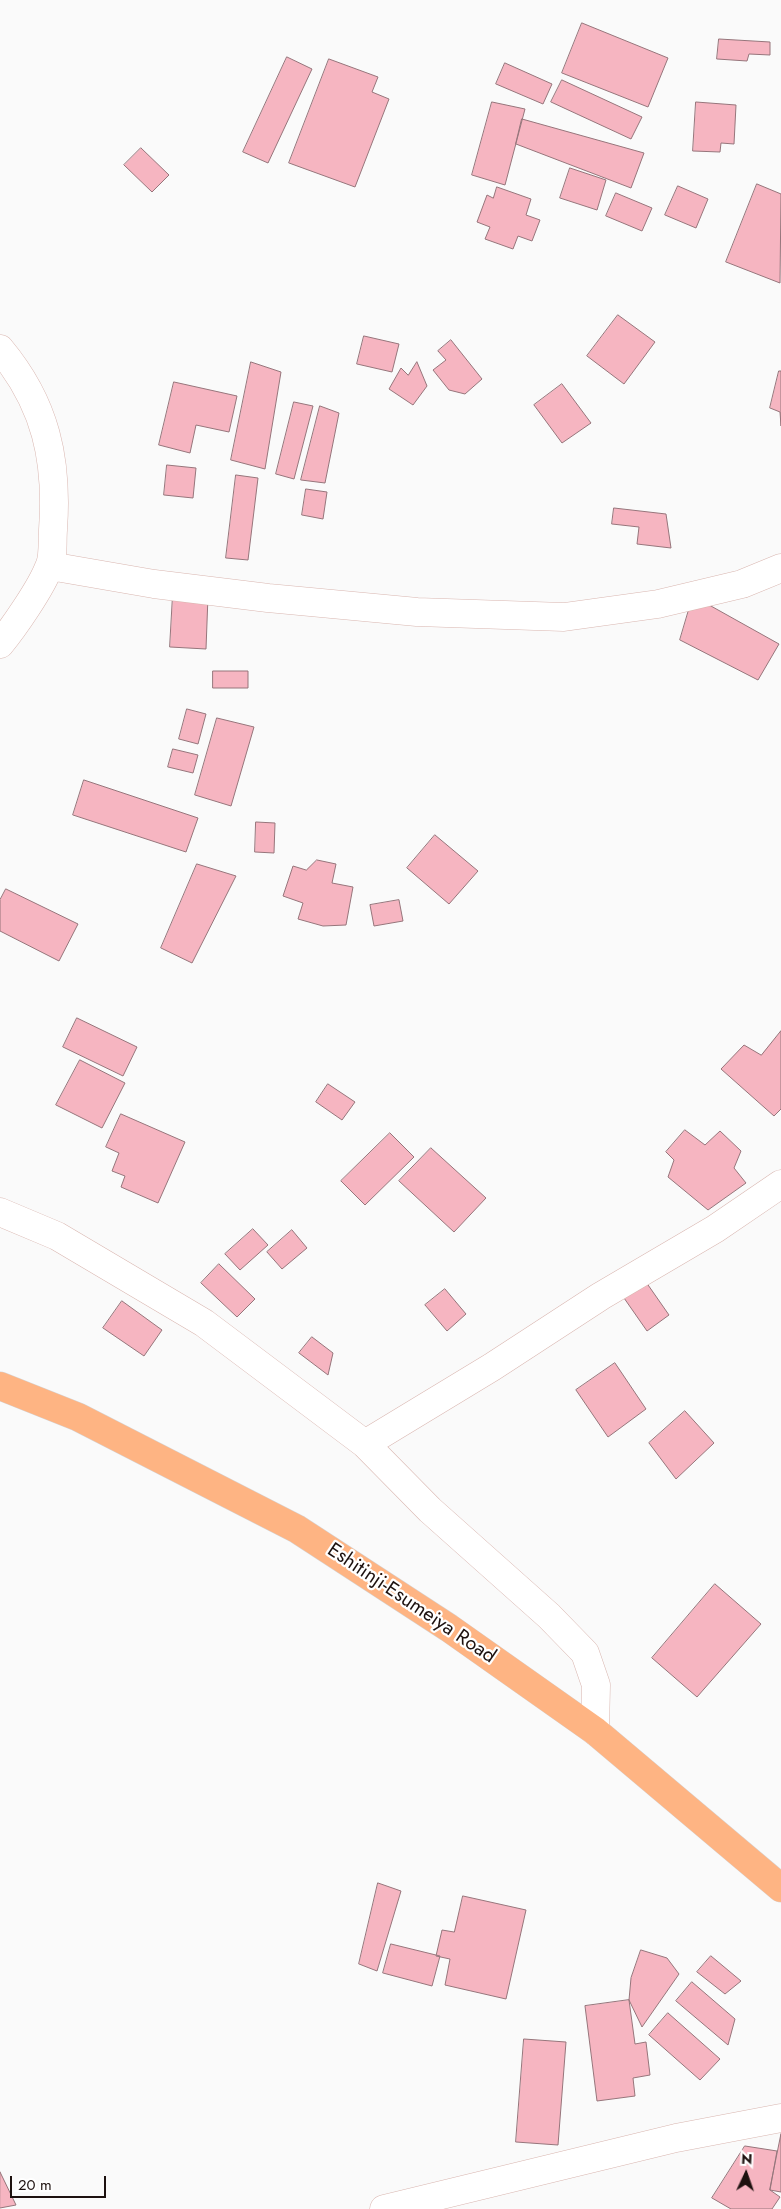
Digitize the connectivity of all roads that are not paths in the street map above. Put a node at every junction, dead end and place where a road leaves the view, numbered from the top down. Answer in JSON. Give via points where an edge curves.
{"nodes":[{"id":1,"x":0,"y":349,"type":"edge"},
{"id":2,"x":50,"y":566,"type":"junction"},
{"id":3,"x":781,"y":568,"type":"edge"},
{"id":4,"x":0,"y":644,"type":"edge"},
{"id":5,"x":781,"y":1184,"type":"edge"},
{"id":6,"x":0,"y":1212,"type":"edge"},
{"id":7,"x":0,"y":1386,"type":"edge"},
{"id":8,"x":365,"y":1444,"type":"junction"},
{"id":9,"x":596,"y":1731,"type":"junction"},
{"id":10,"x":781,"y":1888,"type":"edge"},
{"id":11,"x":781,"y":2118,"type":"edge"},
{"id":12,"x":384,"y":2209,"type":"edge"}],
"edges":[{"from":1,"to":2,"type":"street","via":[[17,370],[38,411],[52,453],[55,502]]},
{"from":2,"to":3,"type":"street","via":[[154,584],[278,599],[417,612],[564,617],[658,604],[742,584]]},
{"from":2,"to":4,"type":"street"},
{"from":5,"to":8,"type":"street","via":[[715,1229],[601,1296]]},
{"from":6,"to":8,"type":"street","via":[[58,1236],[204,1323]]},
{"from":7,"to":9,"type":"highway","name":"Eshitinji-Esumeiya Road","via":[[78,1417],[298,1529],[449,1628]]},
{"from":8,"to":9,"type":"street","via":[[430,1510],[549,1616],[585,1653],[596,1684]]},
{"from":9,"to":10,"type":"highway","name":"Eshitinji-Esumeiya Road"},
{"from":11,"to":12,"type":"street","via":[[676,2138]]}]}
